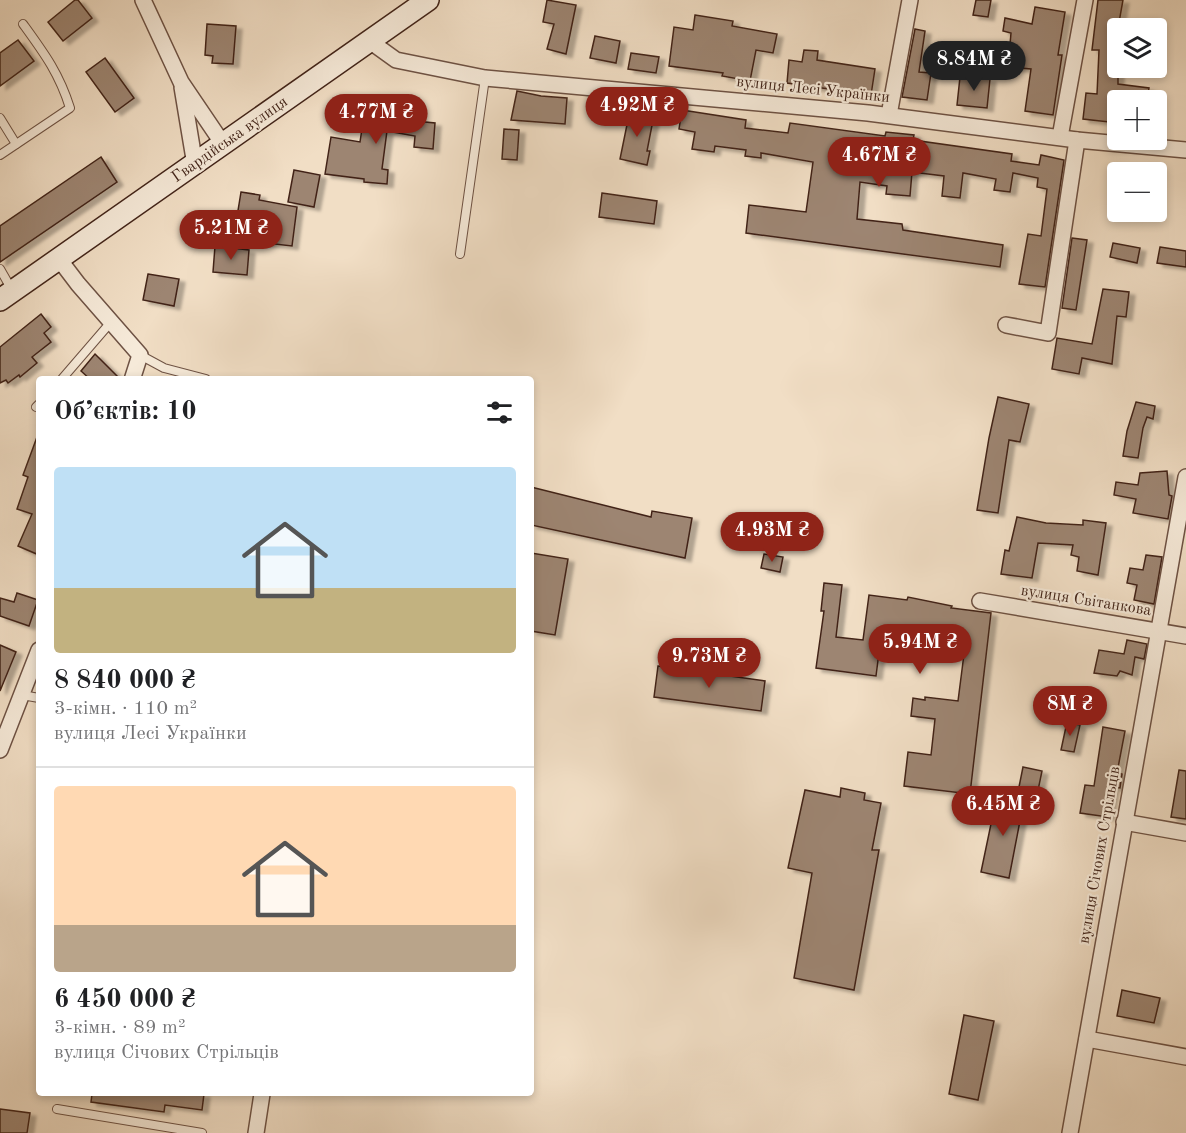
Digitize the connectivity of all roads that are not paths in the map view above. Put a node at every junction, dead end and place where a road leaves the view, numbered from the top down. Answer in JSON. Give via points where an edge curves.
{"nodes":[{"id":1,"x":143,"y":0,"type":"edge"},
{"id":2,"x":428,"y":0,"type":"edge"},
{"id":3,"x":910,"y":0,"type":"edge"},
{"id":4,"x":1085,"y":0,"type":"edge"},
{"id":5,"x":23,"y":24,"type":"dead end"},
{"id":6,"x":371,"y":42,"type":"junction"},
{"id":7,"x":485,"y":78,"type":"junction"},
{"id":8,"x":181,"y":81,"type":"junction"},
{"id":9,"x":889,"y":116,"type":"junction"},
{"id":10,"x":0,"y":118,"type":"edge"},
{"id":11,"x":1060,"y":138,"type":"junction"},
{"id":12,"x":1077,"y":140,"type":"junction"},
{"id":13,"x":16,"y":144,"type":"junction"},
{"id":14,"x":223,"y":144,"type":"junction"},
{"id":15,"x":1186,"y":150,"type":"edge"},
{"id":16,"x":0,"y":155,"type":"edge"},
{"id":17,"x":195,"y":165,"type":"junction"},
{"id":18,"x":460,"y":254,"type":"dead end"},
{"id":19,"x":59,"y":259,"type":"junction"},
{"id":20,"x":0,"y":268,"type":"edge"},
{"id":21,"x":6,"y":295,"type":"edge"},
{"id":22,"x":111,"y":322,"type":"junction"},
{"id":23,"x":1005,"y":326,"type":"dead end"},
{"id":24,"x":140,"y":356,"type":"junction"},
{"id":25,"x":64,"y":376,"type":"edge"},
{"id":26,"x":133,"y":376,"type":"edge"},
{"id":27,"x":195,"y":376,"type":"edge"},
{"id":28,"x":1186,"y":477,"type":"edge"},
{"id":29,"x":980,"y":601,"type":"dead end"},
{"id":30,"x":1158,"y":631,"type":"junction"},
{"id":31,"x":1186,"y":636,"type":"edge"},
{"id":32,"x":36,"y":658,"type":"edge"},
{"id":33,"x":22,"y":695,"type":"junction"},
{"id":34,"x":36,"y":697,"type":"edge"},
{"id":35,"x":0,"y":750,"type":"edge"},
{"id":36,"x":1124,"y":822,"type":"junction"},
{"id":37,"x":1186,"y":832,"type":"edge"},
{"id":38,"x":1087,"y":1039,"type":"junction"},
{"id":39,"x":1186,"y":1057,"type":"edge"},
{"id":40,"x":262,"y":1096,"type":"edge"},
{"id":41,"x":57,"y":1109,"type":"dead end"},
{"id":42,"x":202,"y":1133,"type":"edge"},
{"id":43,"x":256,"y":1133,"type":"edge"},
{"id":44,"x":1071,"y":1133,"type":"edge"}],
"edges":[{"from":1,"to":8,"type":"street"},
{"from":2,"to":6,"type":"main road","name":"Гвардійська вулиця"},
{"from":3,"to":9,"type":"street"},
{"from":4,"to":11,"type":"street"},
{"from":5,"to":13,"type":"lane","via":[[52,63],[70,108]]},
{"from":6,"to":7,"type":"street","name":"вулиця Лесі Українки","via":[[396,60]]},
{"from":6,"to":14,"type":"main road","name":"Гвардійська вулиця"},
{"from":7,"to":9,"type":"street","name":"вулиця Лесі Українки"},
{"from":7,"to":18,"type":"lane"},
{"from":8,"to":14,"type":"street"},
{"from":8,"to":17,"type":"street"},
{"from":9,"to":11,"type":"street","name":"вулиця Лесі Українки"},
{"from":10,"to":13,"type":"lane"},
{"from":11,"to":12,"type":"street","name":"вулиця Лесі Українки"},
{"from":12,"to":15,"type":"street","name":"вулиця Лесі Українки"},
{"from":12,"to":23,"type":"street","via":[[1048,333]]},
{"from":13,"to":16,"type":"lane"},
{"from":14,"to":17,"type":"main road","name":"Гвардійська вулиця"},
{"from":17,"to":19,"type":"main road","name":"Гвардійська вулиця"},
{"from":19,"to":21,"type":"main road","name":"Гвардійська вулиця"},
{"from":19,"to":22,"type":"street"},
{"from":20,"to":21,"type":"lane"},
{"from":22,"to":24,"type":"street"},
{"from":22,"to":25,"type":"lane"},
{"from":24,"to":26,"type":"street"},
{"from":24,"to":27,"type":"lane","via":[[164,368]]},
{"from":28,"to":30,"type":"street","name":"вулиця Січових Стрільців"},
{"from":29,"to":30,"type":"street","name":"вулиця Світанкова"},
{"from":30,"to":31,"type":"street","name":"вулиця Світанкова"},
{"from":30,"to":36,"type":"street","name":"вулиця Січових Стрільців"},
{"from":32,"to":33,"type":"street"},
{"from":33,"to":34,"type":"lane"},
{"from":33,"to":35,"type":"street"},
{"from":36,"to":37,"type":"street"},
{"from":36,"to":38,"type":"street","name":"вулиця Січових Стрільців"},
{"from":38,"to":39,"type":"street"},
{"from":38,"to":44,"type":"street","name":"вулиця Січових Стрільців"},
{"from":40,"to":43,"type":"street"},
{"from":41,"to":42,"type":"lane"}]}
